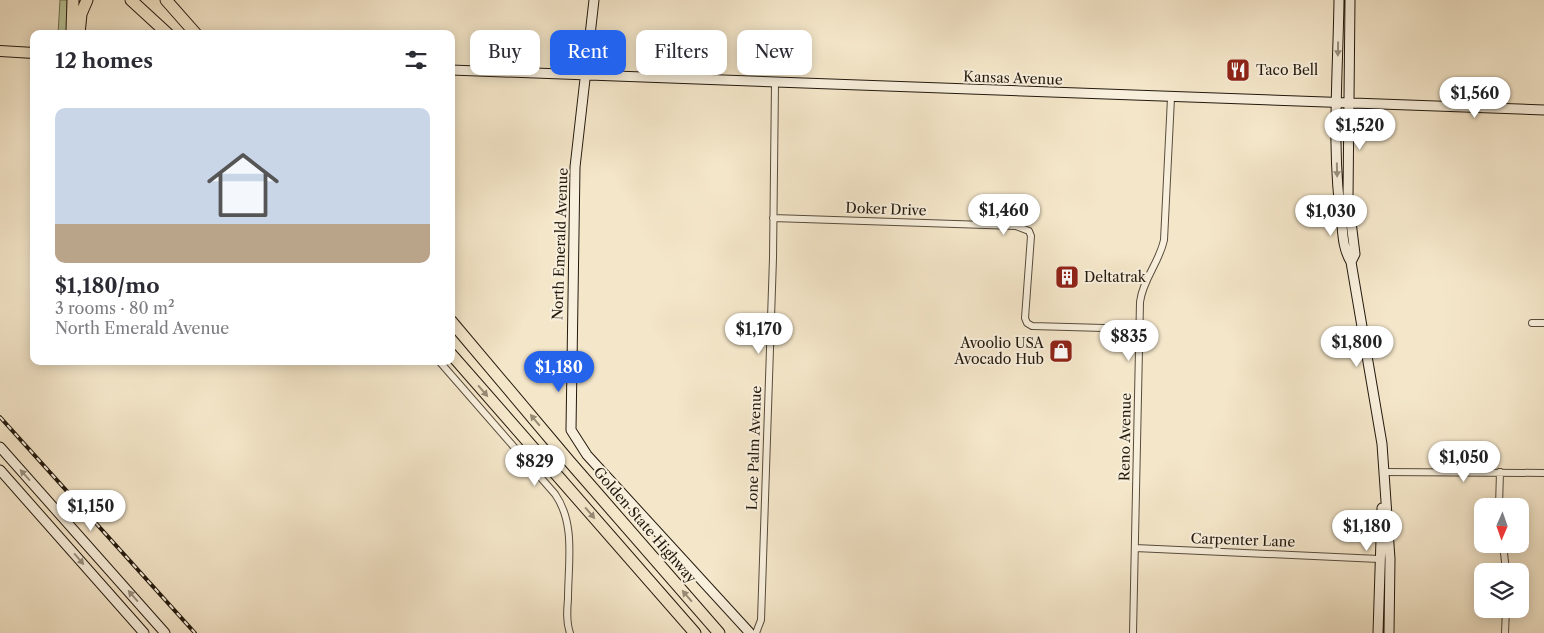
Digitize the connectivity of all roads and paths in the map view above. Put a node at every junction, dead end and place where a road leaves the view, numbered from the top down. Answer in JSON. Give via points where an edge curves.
{"nodes":[{"id":1,"x":73,"y":0,"type":"edge"},
{"id":2,"x":87,"y":0,"type":"edge"},
{"id":3,"x":130,"y":0,"type":"edge"},
{"id":4,"x":141,"y":0,"type":"edge"},
{"id":5,"x":166,"y":0,"type":"edge"},
{"id":6,"x":594,"y":0,"type":"edge"},
{"id":7,"x":1339,"y":0,"type":"edge"},
{"id":8,"x":1350,"y":0,"type":"edge"},
{"id":9,"x":71,"y":30,"type":"edge"},
{"id":10,"x":79,"y":30,"type":"edge"},
{"id":11,"x":165,"y":30,"type":"edge"},
{"id":12,"x":167,"y":30,"type":"edge"},
{"id":13,"x":192,"y":30,"type":"edge"},
{"id":14,"x":0,"y":51,"type":"edge"},
{"id":15,"x":30,"y":53,"type":"edge"},
{"id":16,"x":455,"y":70,"type":"edge"},
{"id":17,"x":585,"y":76,"type":"junction"},
{"id":18,"x":775,"y":83,"type":"junction"},
{"id":19,"x":1171,"y":98,"type":"junction"},
{"id":20,"x":1338,"y":104,"type":"junction"},
{"id":21,"x":1348,"y":104,"type":"junction"},
{"id":22,"x":1544,"y":110,"type":"edge"},
{"id":23,"x":773,"y":218,"type":"junction"},
{"id":24,"x":1351,"y":262,"type":"junction"},
{"id":25,"x":455,"y":320,"type":"edge"},
{"id":26,"x":1532,"y":323,"type":"dead end"},
{"id":27,"x":1544,"y":323,"type":"edge"},
{"id":28,"x":455,"y":325,"type":"edge"},
{"id":29,"x":1140,"y":329,"type":"junction"},
{"id":30,"x":471,"y":342,"type":"junction"},
{"id":31,"x":455,"y":359,"type":"edge"},
{"id":32,"x":442,"y":365,"type":"edge"},
{"id":33,"x":0,"y":447,"type":"edge"},
{"id":34,"x":0,"y":470,"type":"edge"},
{"id":35,"x":1385,"y":472,"type":"junction"},
{"id":36,"x":1500,"y":472,"type":"junction"},
{"id":37,"x":1544,"y":473,"type":"edge"},
{"id":38,"x":24,"y":498,"type":"junction"},
{"id":39,"x":1499,"y":498,"type":"edge"},
{"id":40,"x":86,"y":544,"type":"junction"},
{"id":41,"x":1135,"y":548,"type":"junction"},
{"id":42,"x":1379,"y":559,"type":"junction"},
{"id":43,"x":1506,"y":618,"type":"edge"},
{"id":44,"x":1389,"y":631,"type":"edge"},
{"id":45,"x":144,"y":633,"type":"edge"},
{"id":46,"x":165,"y":633,"type":"edge"},
{"id":47,"x":570,"y":633,"type":"edge"},
{"id":48,"x":695,"y":633,"type":"edge"},
{"id":49,"x":719,"y":633,"type":"edge"},
{"id":50,"x":750,"y":633,"type":"edge"},
{"id":51,"x":756,"y":633,"type":"edge"},
{"id":52,"x":1133,"y":633,"type":"edge"},
{"id":53,"x":1378,"y":633,"type":"edge"},
{"id":54,"x":1505,"y":633,"type":"edge"}],
"edges":[{"from":1,"to":9,"type":"highway"},
{"from":2,"to":10,"type":"highway"},
{"from":3,"to":11,"type":"highway"},
{"from":4,"to":12,"type":"highway"},
{"from":5,"to":13,"type":"highway"},
{"from":6,"to":17,"type":"main road","name":"North Emerald Avenue"},
{"from":7,"to":20,"type":"main road","one_way":true},
{"from":8,"to":21,"type":"main road"},
{"from":14,"to":15,"type":"main road"},
{"from":16,"to":17,"type":"main road","name":"Kansas Avenue"},
{"from":17,"to":18,"type":"main road","name":"Kansas Avenue"},
{"from":17,"to":50,"type":"main road","name":"North Emerald Avenue","via":[[575,176],[571,430],[587,455]]},
{"from":18,"to":19,"type":"main road","name":"Kansas Avenue"},
{"from":18,"to":23,"type":"street","name":"Lone Palm Avenue"},
{"from":19,"to":20,"type":"main road","name":"Kansas Avenue"},
{"from":19,"to":29,"type":"street","name":"Reno Avenue","via":[[1164,240],[1143,287]]},
{"from":20,"to":21,"type":"main road","name":"Kansas Avenue"},
{"from":20,"to":24,"type":"main road","one_way":true,"via":[[1338,202],[1345,253]]},
{"from":21,"to":22,"type":"main road","name":"Kansas Avenue"},
{"from":21,"to":24,"type":"main road","via":[[1348,198],[1355,254]]},
{"from":23,"to":29,"type":"street","name":"Doker Drive","via":[[1024,228],[1031,236],[1026,323],[1032,326]]},
{"from":23,"to":51,"type":"street","name":"Lone Palm Avenue","via":[[761,620]]},
{"from":24,"to":35,"type":"main road"},
{"from":25,"to":30,"type":"highway"},
{"from":26,"to":27,"type":"street"},
{"from":28,"to":30,"type":"highway","name":"Golden State Highway"},
{"from":29,"to":41,"type":"street","name":"Reno Avenue"},
{"from":49,"to":30,"type":"highway","name":"Golden State Highway","one_way":true,"via":[[569,461]]},
{"from":31,"to":48,"type":"highway","one_way":true},
{"from":32,"to":47,"type":"street","via":[[564,508],[569,534],[567,615]]},
{"from":40,"to":33,"type":"main road","one_way":true},
{"from":34,"to":38,"type":"main road"},
{"from":35,"to":36,"type":"street"},
{"from":35,"to":42,"type":"main road"},
{"from":35,"to":44,"type":"main road","via":[[1390,559]]},
{"from":36,"to":37,"type":"street"},
{"from":36,"to":39,"type":"street"},
{"from":38,"to":40,"type":"main road","via":[[30,493],[37,494]]},
{"from":38,"to":45,"type":"main road","one_way":true},
{"from":46,"to":40,"type":"main road","one_way":true},
{"from":41,"to":42,"type":"street","name":"Carpenter Lane"},
{"from":41,"to":52,"type":"street","name":"Reno Avenue"},
{"from":42,"to":44,"type":"main road","via":[[1385,565],[1384,614]]},
{"from":42,"to":53,"type":"main road"},
{"from":43,"to":54,"type":"street"}]}
